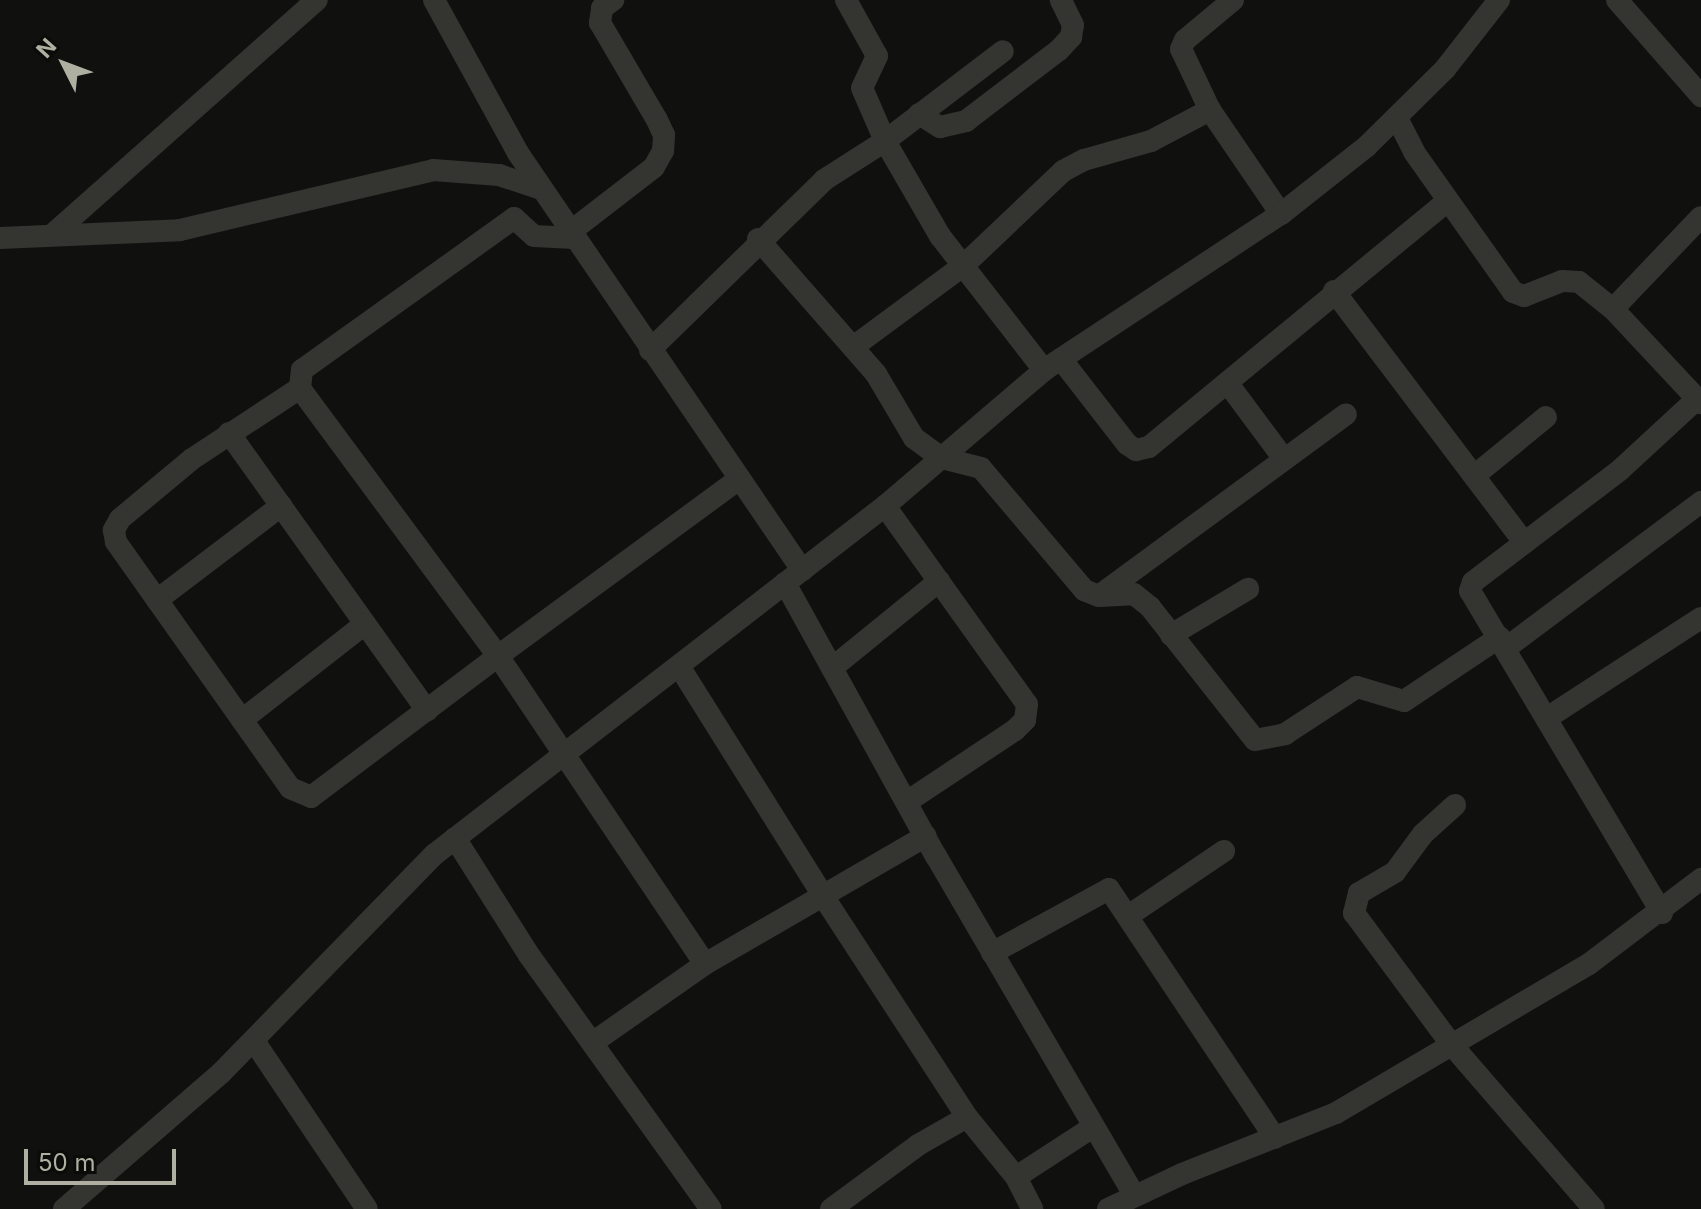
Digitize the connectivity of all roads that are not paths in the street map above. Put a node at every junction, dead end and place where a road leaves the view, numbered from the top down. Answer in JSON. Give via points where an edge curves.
{"nodes":[{"id":1,"x":317,"y":0,"type":"edge"},
{"id":2,"x":434,"y":0,"type":"edge"},
{"id":3,"x":613,"y":0,"type":"edge"},
{"id":4,"x":846,"y":0,"type":"edge"},
{"id":5,"x":1061,"y":0,"type":"edge"},
{"id":6,"x":1233,"y":0,"type":"edge"},
{"id":7,"x":1499,"y":0,"type":"edge"},
{"id":8,"x":1617,"y":0,"type":"edge"},
{"id":9,"x":1003,"y":51,"type":"dead end"},
{"id":10,"x":1701,"y":96,"type":"edge"},
{"id":11,"x":1210,"y":110,"type":"junction"},
{"id":12,"x":919,"y":114,"type":"junction"},
{"id":13,"x":1398,"y":120,"type":"junction"},
{"id":14,"x":885,"y":141,"type":"junction"},
{"id":15,"x":541,"y":189,"type":"junction"},
{"id":16,"x":1447,"y":201,"type":"junction"},
{"id":17,"x":1281,"y":214,"type":"junction"},
{"id":18,"x":1701,"y":217,"type":"edge"},
{"id":19,"x":52,"y":235,"type":"junction"},
{"id":20,"x":572,"y":235,"type":"junction"},
{"id":21,"x":0,"y":238,"type":"edge"},
{"id":22,"x":758,"y":239,"type":"junction"},
{"id":23,"x":963,"y":266,"type":"junction"},
{"id":24,"x":1334,"y":291,"type":"junction"},
{"id":25,"x":1613,"y":309,"type":"junction"},
{"id":26,"x":853,"y":347,"type":"junction"},
{"id":27,"x":650,"y":350,"type":"junction"},
{"id":28,"x":1052,"y":365,"type":"junction"},
{"id":29,"x":1229,"y":385,"type":"junction"},
{"id":30,"x":300,"y":388,"type":"junction"},
{"id":31,"x":1699,"y":401,"type":"edge"},
{"id":32,"x":1346,"y":414,"type":"dead end"},
{"id":33,"x":1546,"y":417,"type":"dead end"},
{"id":34,"x":229,"y":433,"type":"junction"},
{"id":35,"x":942,"y":458,"type":"junction"},
{"id":36,"x":1284,"y":459,"type":"junction"},
{"id":37,"x":1474,"y":476,"type":"junction"},
{"id":38,"x":738,"y":480,"type":"junction"},
{"id":39,"x":1701,"y":502,"type":"edge"},
{"id":40,"x":281,"y":506,"type":"junction"},
{"id":41,"x":885,"y":506,"type":"junction"},
{"id":42,"x":1524,"y":542,"type":"junction"},
{"id":43,"x":793,"y":576,"type":"junction"},
{"id":44,"x":939,"y":581,"type":"junction"},
{"id":45,"x":1248,"y":589,"type":"dead end"},
{"id":46,"x":1099,"y":596,"type":"junction"},
{"id":47,"x":157,"y":600,"type":"junction"},
{"id":48,"x":1701,"y":618,"type":"edge"},
{"id":49,"x":365,"y":624,"type":"junction"},
{"id":50,"x":1171,"y":635,"type":"junction"},
{"id":51,"x":1503,"y":642,"type":"junction"},
{"id":52,"x":498,"y":656,"type":"junction"},
{"id":53,"x":679,"y":666,"type":"junction"},
{"id":54,"x":832,"y":668,"type":"junction"},
{"id":55,"x":427,"y":711,"type":"junction"},
{"id":56,"x":1550,"y":716,"type":"junction"},
{"id":57,"x":242,"y":720,"type":"junction"},
{"id":58,"x":565,"y":753,"type":"junction"},
{"id":59,"x":908,"y":801,"type":"junction"},
{"id":60,"x":1455,"y":805,"type":"dead end"},
{"id":61,"x":926,"y":836,"type":"junction"},
{"id":62,"x":455,"y":838,"type":"junction"},
{"id":63,"x":1224,"y":851,"type":"dead end"},
{"id":64,"x":1701,"y":879,"type":"edge"},
{"id":65,"x":823,"y":896,"type":"junction"},
{"id":66,"x":1662,"y":913,"type":"junction"},
{"id":67,"x":1128,"y":916,"type":"junction"},
{"id":68,"x":992,"y":953,"type":"junction"},
{"id":69,"x":705,"y":964,"type":"junction"},
{"id":70,"x":254,"y":1041,"type":"junction"},
{"id":71,"x":595,"y":1041,"type":"junction"},
{"id":72,"x":1451,"y":1044,"type":"junction"},
{"id":73,"x":967,"y":1117,"type":"junction"},
{"id":74,"x":1093,"y":1127,"type":"junction"},
{"id":75,"x":1275,"y":1138,"type":"junction"},
{"id":76,"x":1016,"y":1177,"type":"junction"},
{"id":77,"x":1146,"y":1198,"type":"edge"},
{"id":78,"x":841,"y":1206,"type":"edge"},
{"id":79,"x":64,"y":1209,"type":"edge"},
{"id":80,"x":367,"y":1209,"type":"edge"},
{"id":81,"x":711,"y":1209,"type":"edge"},
{"id":82,"x":1032,"y":1209,"type":"edge"},
{"id":83,"x":1108,"y":1209,"type":"edge"},
{"id":84,"x":1594,"y":1209,"type":"edge"}],
"edges":[{"from":1,"to":19,"type":"street"},
{"from":2,"to":15,"type":"street"},
{"from":3,"to":20,"type":"street","via":[[602,8],[600,23],[664,135],[663,151],[654,167]]},
{"from":4,"to":14,"type":"street","via":[[877,56],[862,88]]},
{"from":5,"to":12,"type":"street","via":[[1073,25],[1071,37],[1048,59],[966,121],[940,127]]},
{"from":6,"to":11,"type":"street","via":[[1181,49]]},
{"from":7,"to":13,"type":"street"},
{"from":8,"to":10,"type":"street"},
{"from":9,"to":12,"type":"street"},
{"from":11,"to":17,"type":"street"},
{"from":11,"to":23,"type":"street","via":[[1151,141],[1063,171]]},
{"from":12,"to":14,"type":"street"},
{"from":13,"to":16,"type":"street"},
{"from":13,"to":17,"type":"street"},
{"from":14,"to":22,"type":"street","via":[[824,180]]},
{"from":14,"to":23,"type":"street"},
{"from":15,"to":19,"type":"street","via":[[499,175],[433,170],[180,230]]},
{"from":15,"to":20,"type":"street"},
{"from":16,"to":24,"type":"street"},
{"from":16,"to":25,"type":"street","via":[[1513,292],[1524,296],[1562,281],[1579,282]]},
{"from":17,"to":28,"type":"street"},
{"from":18,"to":25,"type":"street"},
{"from":19,"to":21,"type":"street"},
{"from":20,"to":27,"type":"street"},
{"from":20,"to":30,"type":"street","via":[[534,236],[514,218],[302,370]]},
{"from":22,"to":26,"type":"street"},
{"from":22,"to":27,"type":"street"},
{"from":23,"to":26,"type":"street"},
{"from":23,"to":28,"type":"street"},
{"from":24,"to":29,"type":"street"},
{"from":24,"to":37,"type":"street"},
{"from":25,"to":31,"type":"street"},
{"from":26,"to":35,"type":"street","via":[[914,438]]},
{"from":27,"to":38,"type":"street"},
{"from":28,"to":29,"type":"street","via":[[1136,450],[1149,447]]},
{"from":28,"to":35,"type":"street"},
{"from":29,"to":36,"type":"street"},
{"from":30,"to":34,"type":"street"},
{"from":30,"to":52,"type":"street"},
{"from":31,"to":42,"type":"street","via":[[1620,470]]},
{"from":32,"to":36,"type":"street"},
{"from":33,"to":37,"type":"street"},
{"from":34,"to":40,"type":"street"},
{"from":34,"to":47,"type":"street","via":[[120,519],[114,530],[116,542]]},
{"from":35,"to":41,"type":"street"},
{"from":35,"to":46,"type":"street","via":[[981,468],[1071,580]]},
{"from":36,"to":46,"type":"street"},
{"from":37,"to":42,"type":"street"},
{"from":38,"to":43,"type":"street"},
{"from":38,"to":52,"type":"street"},
{"from":39,"to":51,"type":"street"},
{"from":40,"to":47,"type":"street"},
{"from":40,"to":49,"type":"street"},
{"from":41,"to":43,"type":"street"},
{"from":41,"to":44,"type":"street"},
{"from":42,"to":51,"type":"street","via":[[1473,582],[1470,591]]},
{"from":43,"to":53,"type":"street"},
{"from":43,"to":54,"type":"street"},
{"from":44,"to":54,"type":"street"},
{"from":44,"to":59,"type":"street","via":[[1027,704],[1025,720]]},
{"from":45,"to":50,"type":"street"},
{"from":46,"to":50,"type":"street","via":[[1134,594]]},
{"from":47,"to":57,"type":"street"},
{"from":48,"to":56,"type":"street"},
{"from":49,"to":55,"type":"street"},
{"from":49,"to":57,"type":"street"},
{"from":50,"to":51,"type":"street","via":[[1243,731],[1267,741],[1357,687],[1404,701]]},
{"from":51,"to":56,"type":"street"},
{"from":52,"to":55,"type":"street"},
{"from":52,"to":58,"type":"street"},
{"from":53,"to":58,"type":"street"},
{"from":53,"to":65,"type":"street"},
{"from":54,"to":59,"type":"street"},
{"from":55,"to":57,"type":"street","via":[[311,797],[290,788]]},
{"from":56,"to":66,"type":"street"},
{"from":58,"to":62,"type":"street"},
{"from":58,"to":69,"type":"street"},
{"from":59,"to":61,"type":"street"},
{"from":60,"to":72,"type":"street","via":[[1417,841],[1395,872],[1359,893],[1352,904]]},
{"from":61,"to":65,"type":"street"},
{"from":61,"to":68,"type":"street"},
{"from":62,"to":70,"type":"street","via":[[409,878]]},
{"from":62,"to":71,"type":"street","via":[[529,955]]},
{"from":63,"to":67,"type":"street"},
{"from":64,"to":66,"type":"street"},
{"from":65,"to":69,"type":"street"},
{"from":65,"to":73,"type":"street"},
{"from":66,"to":72,"type":"street","via":[[1589,964]]},
{"from":67,"to":68,"type":"street","via":[[1109,889]]},
{"from":67,"to":75,"type":"street"},
{"from":68,"to":74,"type":"street"},
{"from":69,"to":71,"type":"street"},
{"from":70,"to":79,"type":"street"},
{"from":70,"to":80,"type":"street"},
{"from":71,"to":81,"type":"street"},
{"from":72,"to":75,"type":"street","via":[[1336,1113]]},
{"from":72,"to":84,"type":"street"},
{"from":73,"to":76,"type":"street"},
{"from":73,"to":78,"type":"street","via":[[918,1145]]},
{"from":74,"to":76,"type":"street"},
{"from":74,"to":77,"type":"street"},
{"from":75,"to":77,"type":"street"},
{"from":76,"to":82,"type":"street"},
{"from":77,"to":83,"type":"street"}]}
